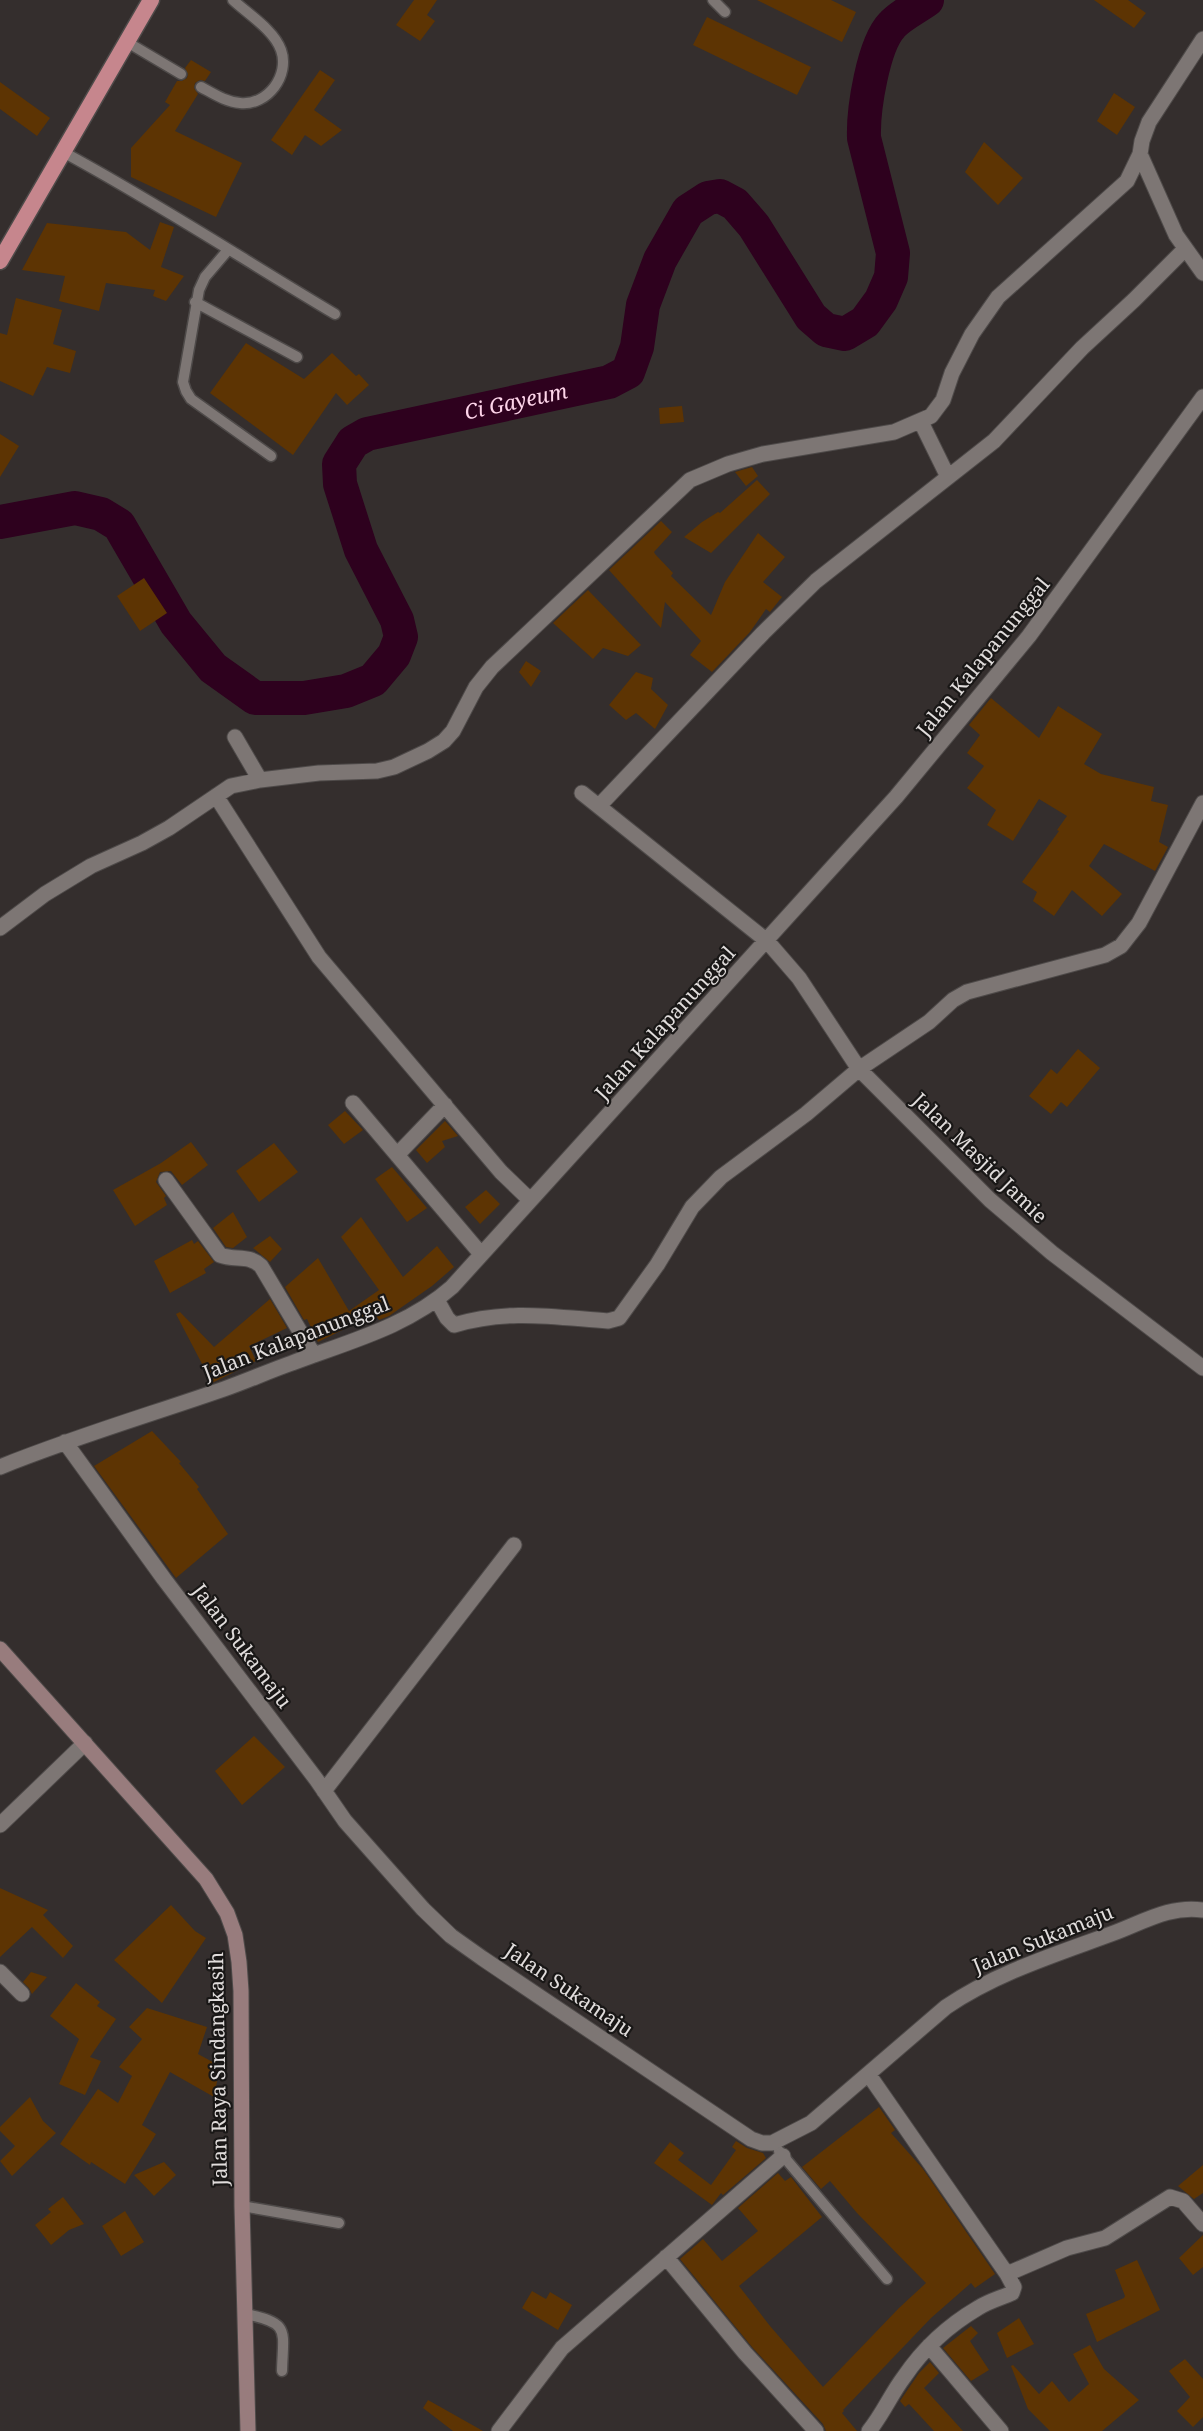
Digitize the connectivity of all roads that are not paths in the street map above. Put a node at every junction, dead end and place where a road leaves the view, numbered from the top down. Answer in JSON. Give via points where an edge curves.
{"nodes":[{"id":1,"x":151,"y":0,"type":"edge"},
{"id":2,"x":232,"y":0,"type":"edge"},
{"id":3,"x":713,"y":0,"type":"edge"},
{"id":4,"x":725,"y":12,"type":"dead end"},
{"id":5,"x":1203,"y":39,"type":"edge"},
{"id":6,"x":127,"y":42,"type":"junction"},
{"id":7,"x":181,"y":74,"type":"dead end"},
{"id":8,"x":201,"y":87,"type":"dead end"},
{"id":9,"x":63,"y":152,"type":"junction"},
{"id":10,"x":1143,"y":161,"type":"junction"},
{"id":11,"x":1185,"y":249,"type":"junction"},
{"id":12,"x":228,"y":250,"type":"junction"},
{"id":13,"x":0,"y":261,"type":"edge"},
{"id":14,"x":1203,"y":273,"type":"edge"},
{"id":15,"x":195,"y":302,"type":"junction"},
{"id":16,"x":335,"y":314,"type":"dead end"},
{"id":17,"x":297,"y":357,"type":"dead end"},
{"id":18,"x":1203,"y":397,"type":"edge"},
{"id":19,"x":923,"y":427,"type":"junction"},
{"id":20,"x":271,"y":456,"type":"dead end"},
{"id":21,"x":948,"y":477,"type":"junction"},
{"id":22,"x":235,"y":737,"type":"dead end"},
{"id":23,"x":260,"y":780,"type":"junction"},
{"id":24,"x":582,"y":793,"type":"dead end"},
{"id":25,"x":216,"y":796,"type":"junction"},
{"id":26,"x":1203,"y":803,"type":"edge"},
{"id":27,"x":599,"y":806,"type":"junction"},
{"id":28,"x":0,"y":927,"type":"edge"},
{"id":29,"x":767,"y":940,"type":"junction"},
{"id":30,"x":859,"y":1069,"type":"junction"},
{"id":31,"x":353,"y":1103,"type":"dead end"},
{"id":32,"x":445,"y":1105,"type":"junction"},
{"id":33,"x":397,"y":1155,"type":"junction"},
{"id":34,"x":165,"y":1180,"type":"dead end"},
{"id":35,"x":530,"y":1200,"type":"junction"},
{"id":36,"x":481,"y":1254,"type":"junction"},
{"id":37,"x":437,"y":1300,"type":"junction"},
{"id":38,"x":314,"y":1355,"type":"junction"},
{"id":39,"x":1203,"y":1368,"type":"edge"},
{"id":40,"x":65,"y":1442,"type":"junction"},
{"id":41,"x":0,"y":1467,"type":"edge"},
{"id":42,"x":514,"y":1545,"type":"dead end"},
{"id":43,"x":0,"y":1649,"type":"edge"},
{"id":44,"x":85,"y":1743,"type":"junction"},
{"id":45,"x":324,"y":1791,"type":"junction"},
{"id":46,"x":0,"y":1825,"type":"edge"},
{"id":47,"x":1203,"y":1910,"type":"edge"},
{"id":48,"x":0,"y":1972,"type":"edge"},
{"id":49,"x":22,"y":1994,"type":"dead end"},
{"id":50,"x":869,"y":2075,"type":"junction"},
{"id":51,"x":772,"y":2143,"type":"junction"},
{"id":52,"x":783,"y":2156,"type":"junction"},
{"id":53,"x":242,"y":2206,"type":"junction"},
{"id":54,"x":339,"y":2223,"type":"dead end"},
{"id":55,"x":1203,"y":2224,"type":"edge"},
{"id":56,"x":666,"y":2257,"type":"junction"},
{"id":57,"x":1007,"y":2274,"type":"junction"},
{"id":58,"x":887,"y":2280,"type":"dead end"},
{"id":59,"x":245,"y":2314,"type":"junction"},
{"id":60,"x":929,"y":2346,"type":"junction"},
{"id":61,"x":282,"y":2371,"type":"dead end"},
{"id":62,"x":248,"y":2431,"type":"edge"},
{"id":63,"x":499,"y":2431,"type":"edge"},
{"id":64,"x":816,"y":2431,"type":"edge"},
{"id":65,"x":869,"y":2431,"type":"edge"},
{"id":66,"x":1001,"y":2431,"type":"edge"}],
"edges":[{"from":1,"to":6,"type":"highway"},
{"from":2,"to":8,"type":"lane","via":[[273,36],[281,49],[281,78],[269,94],[242,104]]},
{"from":3,"to":4,"type":"lane"},
{"from":5,"to":10,"type":"street","via":[[1149,122]]},
{"from":6,"to":7,"type":"lane"},
{"from":6,"to":9,"type":"highway"},
{"from":9,"to":12,"type":"lane","via":[[140,194]]},
{"from":9,"to":13,"type":"highway"},
{"from":10,"to":11,"type":"street"},
{"from":10,"to":19,"type":"street","via":[[1123,185],[998,297],[972,334],[937,410]]},
{"from":11,"to":14,"type":"street"},
{"from":11,"to":21,"type":"street","via":[[1082,348],[994,441]]},
{"from":12,"to":15,"type":"lane","via":[[205,277]]},
{"from":12,"to":16,"type":"lane"},
{"from":15,"to":17,"type":"lane"},
{"from":15,"to":20,"type":"lane","via":[[183,382],[186,392]]},
{"from":18,"to":29,"type":"street","name":"Jalan Kalapanunggal","via":[[1014,654],[896,797]]},
{"from":19,"to":21,"type":"street"},
{"from":19,"to":23,"type":"street","via":[[763,454],[690,480],[492,667],[444,741],[386,769]]},
{"from":21,"to":27,"type":"street","via":[[816,581]]},
{"from":22,"to":23,"type":"street"},
{"from":23,"to":25,"type":"street","via":[[231,786]]},
{"from":24,"to":27,"type":"street","name":"Jalan Masjid Jamie"},
{"from":25,"to":28,"type":"street","via":[[169,828],[91,866]]},
{"from":25,"to":32,"type":"street","via":[[319,957]]},
{"from":26,"to":30,"type":"street","via":[[1139,923],[1121,946],[1105,955],[967,992]]},
{"from":27,"to":29,"type":"street","name":"Jalan Masjid Jamie"},
{"from":29,"to":30,"type":"street","name":"Jalan Masjid Jamie","via":[[799,978]]},
{"from":29,"to":35,"type":"street","name":"Jalan Kalapanunggal"},
{"from":30,"to":37,"type":"street","via":[[702,1196],[619,1318],[608,1321],[523,1314],[449,1321]]},
{"from":30,"to":39,"type":"street","name":"Jalan Masjid Jamie","via":[[1020,1229]]},
{"from":31,"to":33,"type":"street"},
{"from":32,"to":33,"type":"street"},
{"from":32,"to":35,"type":"street"},
{"from":33,"to":36,"type":"street"},
{"from":34,"to":38,"type":"street","via":[[220,1256],[247,1257],[261,1266]]},
{"from":35,"to":36,"type":"street","name":"Jalan Kalapanunggal"},
{"from":36,"to":37,"type":"street","name":"Jalan Kalapanunggal"},
{"from":37,"to":38,"type":"street","name":"Jalan Kalapanunggal","via":[[374,1333]]},
{"from":38,"to":40,"type":"street","name":"Jalan Kalapanunggal"},
{"from":40,"to":41,"type":"street","name":"Jalan Kalapanunggal"},
{"from":40,"to":45,"type":"street","name":"Jalan Sukamaju"},
{"from":42,"to":45,"type":"street"},
{"from":43,"to":44,"type":"main road","name":"Jalan Raya Sindangkasih"},
{"from":44,"to":46,"type":"street"},
{"from":44,"to":53,"type":"main road","name":"Jalan Raya Sindangkasih","via":[[207,1879],[235,1935],[241,1991]]},
{"from":45,"to":51,"type":"street","name":"Jalan Sukamaju","via":[[376,1858],[451,1936],[751,2139]]},
{"from":47,"to":50,"type":"street","name":"Jalan Sukamaju","via":[[1164,1912],[968,1992]]},
{"from":48,"to":49,"type":"street"},
{"from":50,"to":51,"type":"street","name":"Jalan Sukamaju","via":[[811,2124]]},
{"from":50,"to":57,"type":"street"},
{"from":51,"to":52,"type":"lane"},
{"from":52,"to":56,"type":"street"},
{"from":52,"to":58,"type":"lane"},
{"from":53,"to":54,"type":"lane"},
{"from":53,"to":59,"type":"main road","name":"Jalan Raya Sindangkasih"},
{"from":55,"to":57,"type":"street","via":[[1183,2201],[1170,2197],[1106,2238],[1067,2248]]},
{"from":56,"to":63,"type":"street","via":[[562,2348]]},
{"from":56,"to":64,"type":"street"},
{"from":57,"to":60,"type":"street","via":[[1014,2288],[1012,2293],[978,2307]]},
{"from":59,"to":61,"type":"lane","via":[[279,2325],[283,2331]]},
{"from":59,"to":62,"type":"main road","name":"Jalan Raya Sindangkasih"},
{"from":60,"to":65,"type":"street","via":[[903,2377]]},
{"from":60,"to":66,"type":"street"}]}
